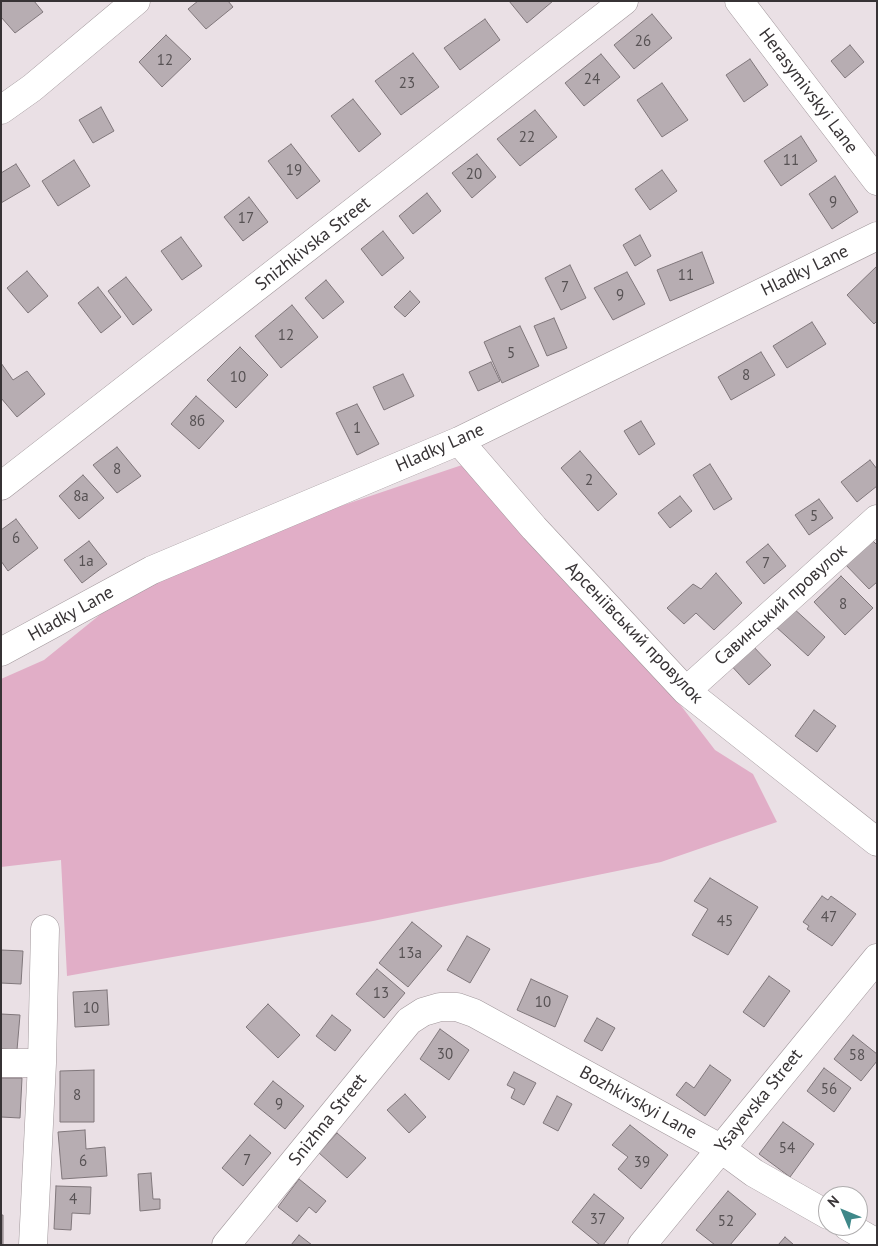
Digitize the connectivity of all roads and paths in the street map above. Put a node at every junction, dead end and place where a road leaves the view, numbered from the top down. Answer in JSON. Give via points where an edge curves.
{"nodes":[{"id":1,"x":136,"y":1,"type":"edge"},
{"id":2,"x":624,"y":1,"type":"edge"},
{"id":3,"x":740,"y":1,"type":"edge"},
{"id":4,"x":1,"y":110,"type":"edge"},
{"id":5,"x":877,"y":181,"type":"edge"},
{"id":6,"x":877,"y":236,"type":"edge"},
{"id":7,"x":459,"y":441,"type":"junction"},
{"id":8,"x":1,"y":486,"type":"edge"},
{"id":9,"x":877,"y":519,"type":"edge"},
{"id":10,"x":1,"y":652,"type":"edge"},
{"id":11,"x":686,"y":691,"type":"junction"},
{"id":12,"x":877,"y":842,"type":"edge"},
{"id":13,"x":45,"y":929,"type":"dead end"},
{"id":14,"x":877,"y":958,"type":"edge"},
{"id":15,"x":440,"y":1007,"type":"joint"},
{"id":16,"x":1,"y":1063,"type":"edge"},
{"id":17,"x":42,"y":1063,"type":"junction"},
{"id":18,"x":720,"y":1148,"type":"junction"},
{"id":19,"x":818,"y":1209,"type":"edge"},
{"id":20,"x":865,"y":1236,"type":"edge"},
{"id":21,"x":877,"y":1243,"type":"edge"},
{"id":22,"x":33,"y":1245,"type":"edge"},
{"id":23,"x":226,"y":1245,"type":"edge"},
{"id":24,"x":642,"y":1245,"type":"edge"}],
"edges":[{"from":1,"to":4,"type":"street"},
{"from":2,"to":8,"type":"street","name":"Snizhkivska Street"},
{"from":3,"to":5,"type":"street","name":"Herasymivskyi Lane"},
{"from":6,"to":7,"type":"street","name":"Hladky Lane"},
{"from":7,"to":10,"type":"street","name":"Hladky Lane","via":[[152,570]]},
{"from":7,"to":11,"type":"street","name":"Арсеніївський провулок","via":[[534,528]]},
{"from":9,"to":11,"type":"street","name":"Савинський провулок"},
{"from":11,"to":12,"type":"street","name":"Арсеніївський провулок"},
{"from":13,"to":17,"type":"street"},
{"from":14,"to":18,"type":"street","name":"Ysayevska Street"},
{"from":15,"to":18,"type":"street","name":"Bozhkivskyi Lane","via":[[474,1013]]},
{"from":15,"to":23,"type":"street","name":"Snizhna Street","via":[[409,1021]]},
{"from":16,"to":17,"type":"street"},
{"from":17,"to":22,"type":"street"},
{"from":18,"to":19,"type":"street","name":"Bozhkivskyi Lane","via":[[754,1173]]},
{"from":18,"to":24,"type":"street","name":"Ysayevska Street"},
{"from":20,"to":21,"type":"street"}]}
